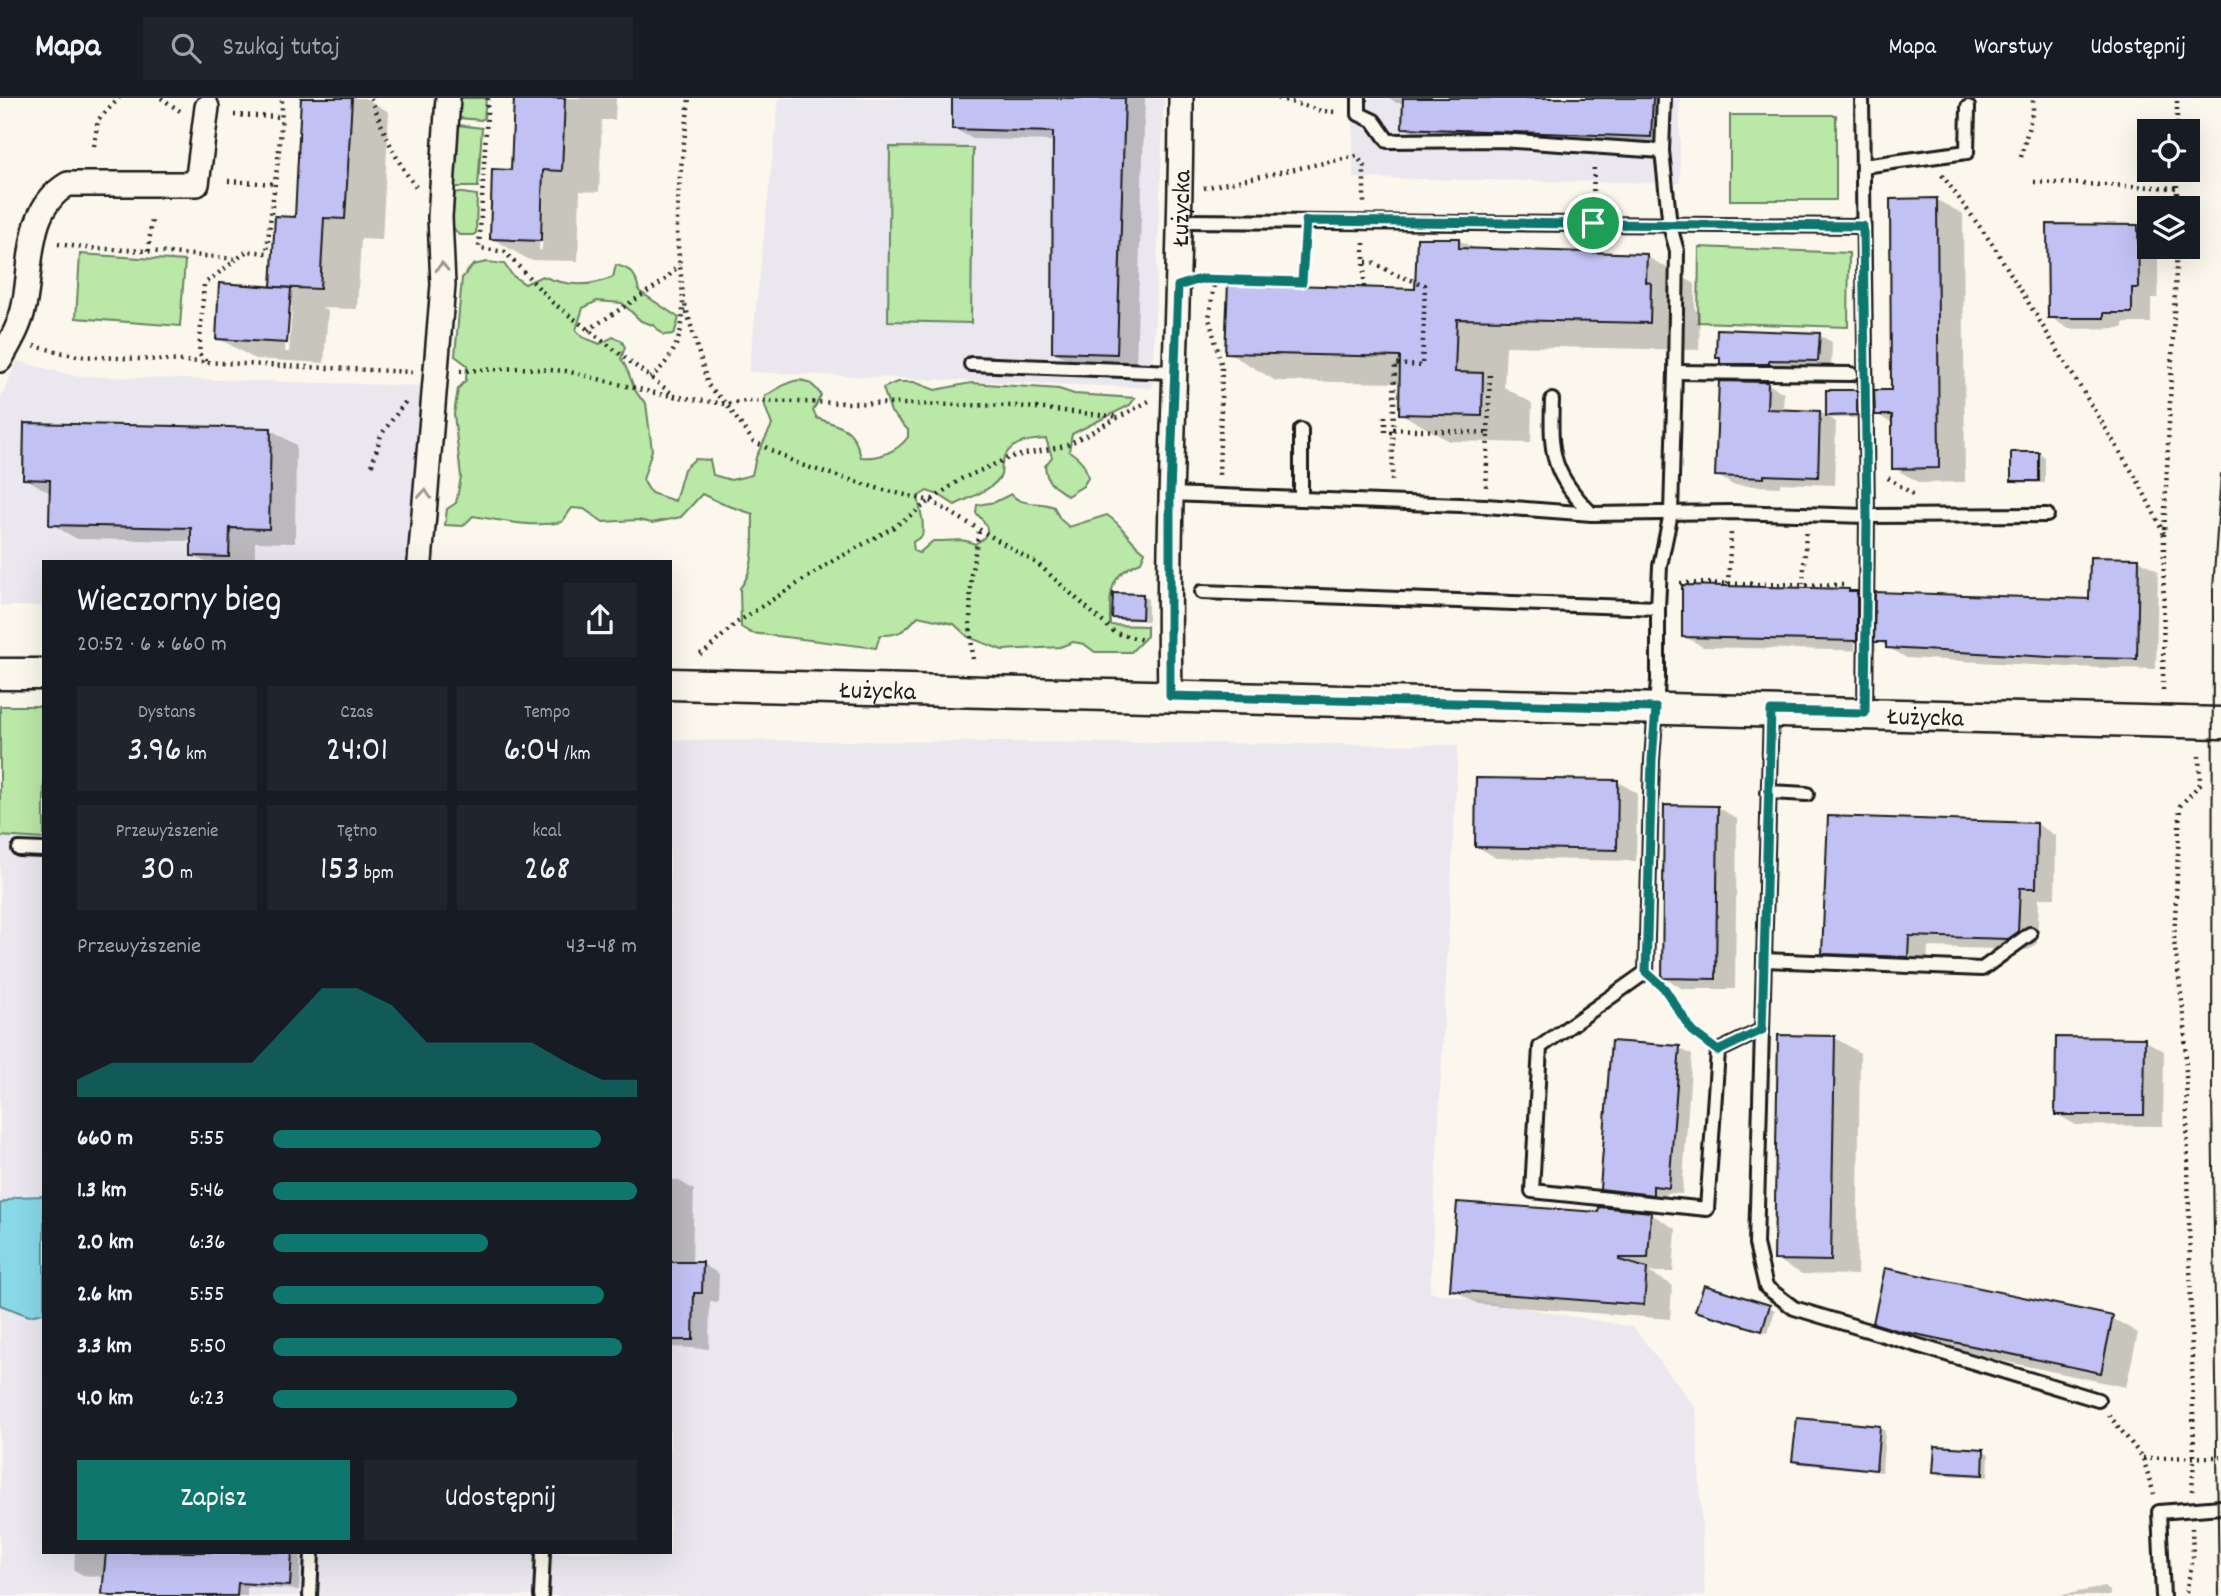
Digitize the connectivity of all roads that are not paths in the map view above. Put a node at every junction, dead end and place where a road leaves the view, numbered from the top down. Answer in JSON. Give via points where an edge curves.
{"nodes":[{"id":1,"x":448,"y":98,"type":"edge"},
{"id":2,"x":1181,"y":98,"type":"edge"},
{"id":3,"x":1359,"y":98,"type":"edge"},
{"id":4,"x":1664,"y":98,"type":"edge"},
{"id":5,"x":1861,"y":98,"type":"edge"},
{"id":6,"x":207,"y":107,"type":"dead end"},
{"id":7,"x":1968,"y":107,"type":"dead end"},
{"id":8,"x":1662,"y":151,"type":"junction"},
{"id":9,"x":1863,"y":166,"type":"junction"},
{"id":10,"x":1181,"y":221,"type":"junction"},
{"id":11,"x":1670,"y":226,"type":"junction"},
{"id":12,"x":1863,"y":226,"type":"junction"},
{"id":13,"x":0,"y":360,"type":"edge"},
{"id":14,"x":971,"y":364,"type":"dead end"},
{"id":15,"x":1174,"y":372,"type":"junction"},
{"id":16,"x":1675,"y":373,"type":"junction"},
{"id":17,"x":1851,"y":374,"type":"dead end"},
{"id":18,"x":1552,"y":400,"type":"dead end"},
{"id":19,"x":1301,"y":430,"type":"dead end"},
{"id":20,"x":1170,"y":494,"type":"junction"},
{"id":21,"x":1301,"y":499,"type":"junction"},
{"id":22,"x":1671,"y":513,"type":"junction"},
{"id":23,"x":1592,"y":514,"type":"junction"},
{"id":24,"x":2048,"y":515,"type":"dead end"},
{"id":25,"x":1867,"y":516,"type":"junction"},
{"id":26,"x":420,"y":560,"type":"edge"},
{"id":27,"x":1202,"y":592,"type":"dead end"},
{"id":28,"x":1657,"y":608,"type":"junction"},
{"id":29,"x":0,"y":674,"type":"edge"},
{"id":30,"x":42,"y":674,"type":"edge"},
{"id":31,"x":672,"y":684,"type":"edge"},
{"id":32,"x":1170,"y":696,"type":"junction"},
{"id":33,"x":1656,"y":708,"type":"junction"},
{"id":34,"x":1771,"y":711,"type":"junction"},
{"id":35,"x":1865,"y":713,"type":"junction"},
{"id":36,"x":2221,"y":723,"type":"edge"},
{"id":37,"x":1769,"y":792,"type":"junction"},
{"id":38,"x":1807,"y":794,"type":"dead end"},
{"id":39,"x":19,"y":849,"type":"dead end"},
{"id":40,"x":42,"y":850,"type":"edge"},
{"id":41,"x":2030,"y":934,"type":"dead end"},
{"id":42,"x":1764,"y":960,"type":"junction"},
{"id":43,"x":1762,"y":1030,"type":"junction"},
{"id":44,"x":2098,"y":1400,"type":"road end"},
{"id":45,"x":2221,"y":1507,"type":"edge"},
{"id":46,"x":312,"y":1554,"type":"edge"},
{"id":47,"x":543,"y":1554,"type":"edge"},
{"id":48,"x":310,"y":1596,"type":"edge"},
{"id":49,"x":541,"y":1596,"type":"edge"},
{"id":50,"x":2163,"y":1596,"type":"edge"}],
"edges":[{"from":26,"to":1,"type":"street","one_way":true,"via":[[425,377],[443,285],[440,217]]},
{"from":2,"to":10,"type":"street","name":"Łużycka"},
{"from":3,"to":8,"type":"lane","via":[[1359,114],[1374,121],[1388,141],[1500,141]]},
{"from":4,"to":8,"type":"lane"},
{"from":5,"to":9,"type":"lane"},
{"from":6,"to":13,"type":"street","via":[[197,184],[68,184],[43,206],[28,264],[24,304]]},
{"from":7,"to":9,"type":"lane","via":[[1967,152]]},
{"from":8,"to":11,"type":"lane"},
{"from":9,"to":12,"type":"lane"},
{"from":10,"to":11,"type":"lane"},
{"from":10,"to":15,"type":"street","name":"Łużycka"},
{"from":11,"to":12,"type":"lane"},
{"from":11,"to":16,"type":"lane","via":[[1677,251]]},
{"from":12,"to":25,"type":"lane"},
{"from":14,"to":15,"type":"lane"},
{"from":15,"to":20,"type":"street","name":"Łużycka"},
{"from":16,"to":17,"type":"lane"},
{"from":16,"to":22,"type":"lane"},
{"from":18,"to":23,"type":"lane","via":[[1552,455],[1573,495]]},
{"from":19,"to":21,"type":"lane"},
{"from":20,"to":21,"type":"lane"},
{"from":20,"to":32,"type":"street","name":"Łużycka"},
{"from":21,"to":23,"type":"lane"},
{"from":22,"to":23,"type":"lane"},
{"from":22,"to":25,"type":"lane"},
{"from":22,"to":28,"type":"lane"},
{"from":24,"to":25,"type":"lane"},
{"from":25,"to":35,"type":"lane"},
{"from":27,"to":28,"type":"lane"},
{"from":28,"to":33,"type":"lane"},
{"from":29,"to":30,"type":"street"},
{"from":31,"to":32,"type":"street","name":"Łużycka"},
{"from":32,"to":33,"type":"street","name":"Łużycka"},
{"from":33,"to":34,"type":"street","name":"Łużycka"},
{"from":33,"to":43,"type":"lane","via":[[1646,972],[1539,1047],[1532,1191],[1707,1209],[1718,1051]]},
{"from":34,"to":35,"type":"street","name":"Łużycka"},
{"from":34,"to":37,"type":"lane"},
{"from":35,"to":36,"type":"street","name":"Łużycka"},
{"from":37,"to":38,"type":"lane"},
{"from":37,"to":42,"type":"lane"},
{"from":39,"to":40,"type":"lane"},
{"from":41,"to":42,"type":"lane","via":[[1982,969]]},
{"from":42,"to":43,"type":"lane"},
{"from":43,"to":44,"type":"lane","via":[[1756,1244],[1766,1287],[1794,1308]]},
{"from":45,"to":50,"type":"lane","via":[[2159,1512]]},
{"from":46,"to":48,"type":"lane"},
{"from":47,"to":49,"type":"lane"}]}
